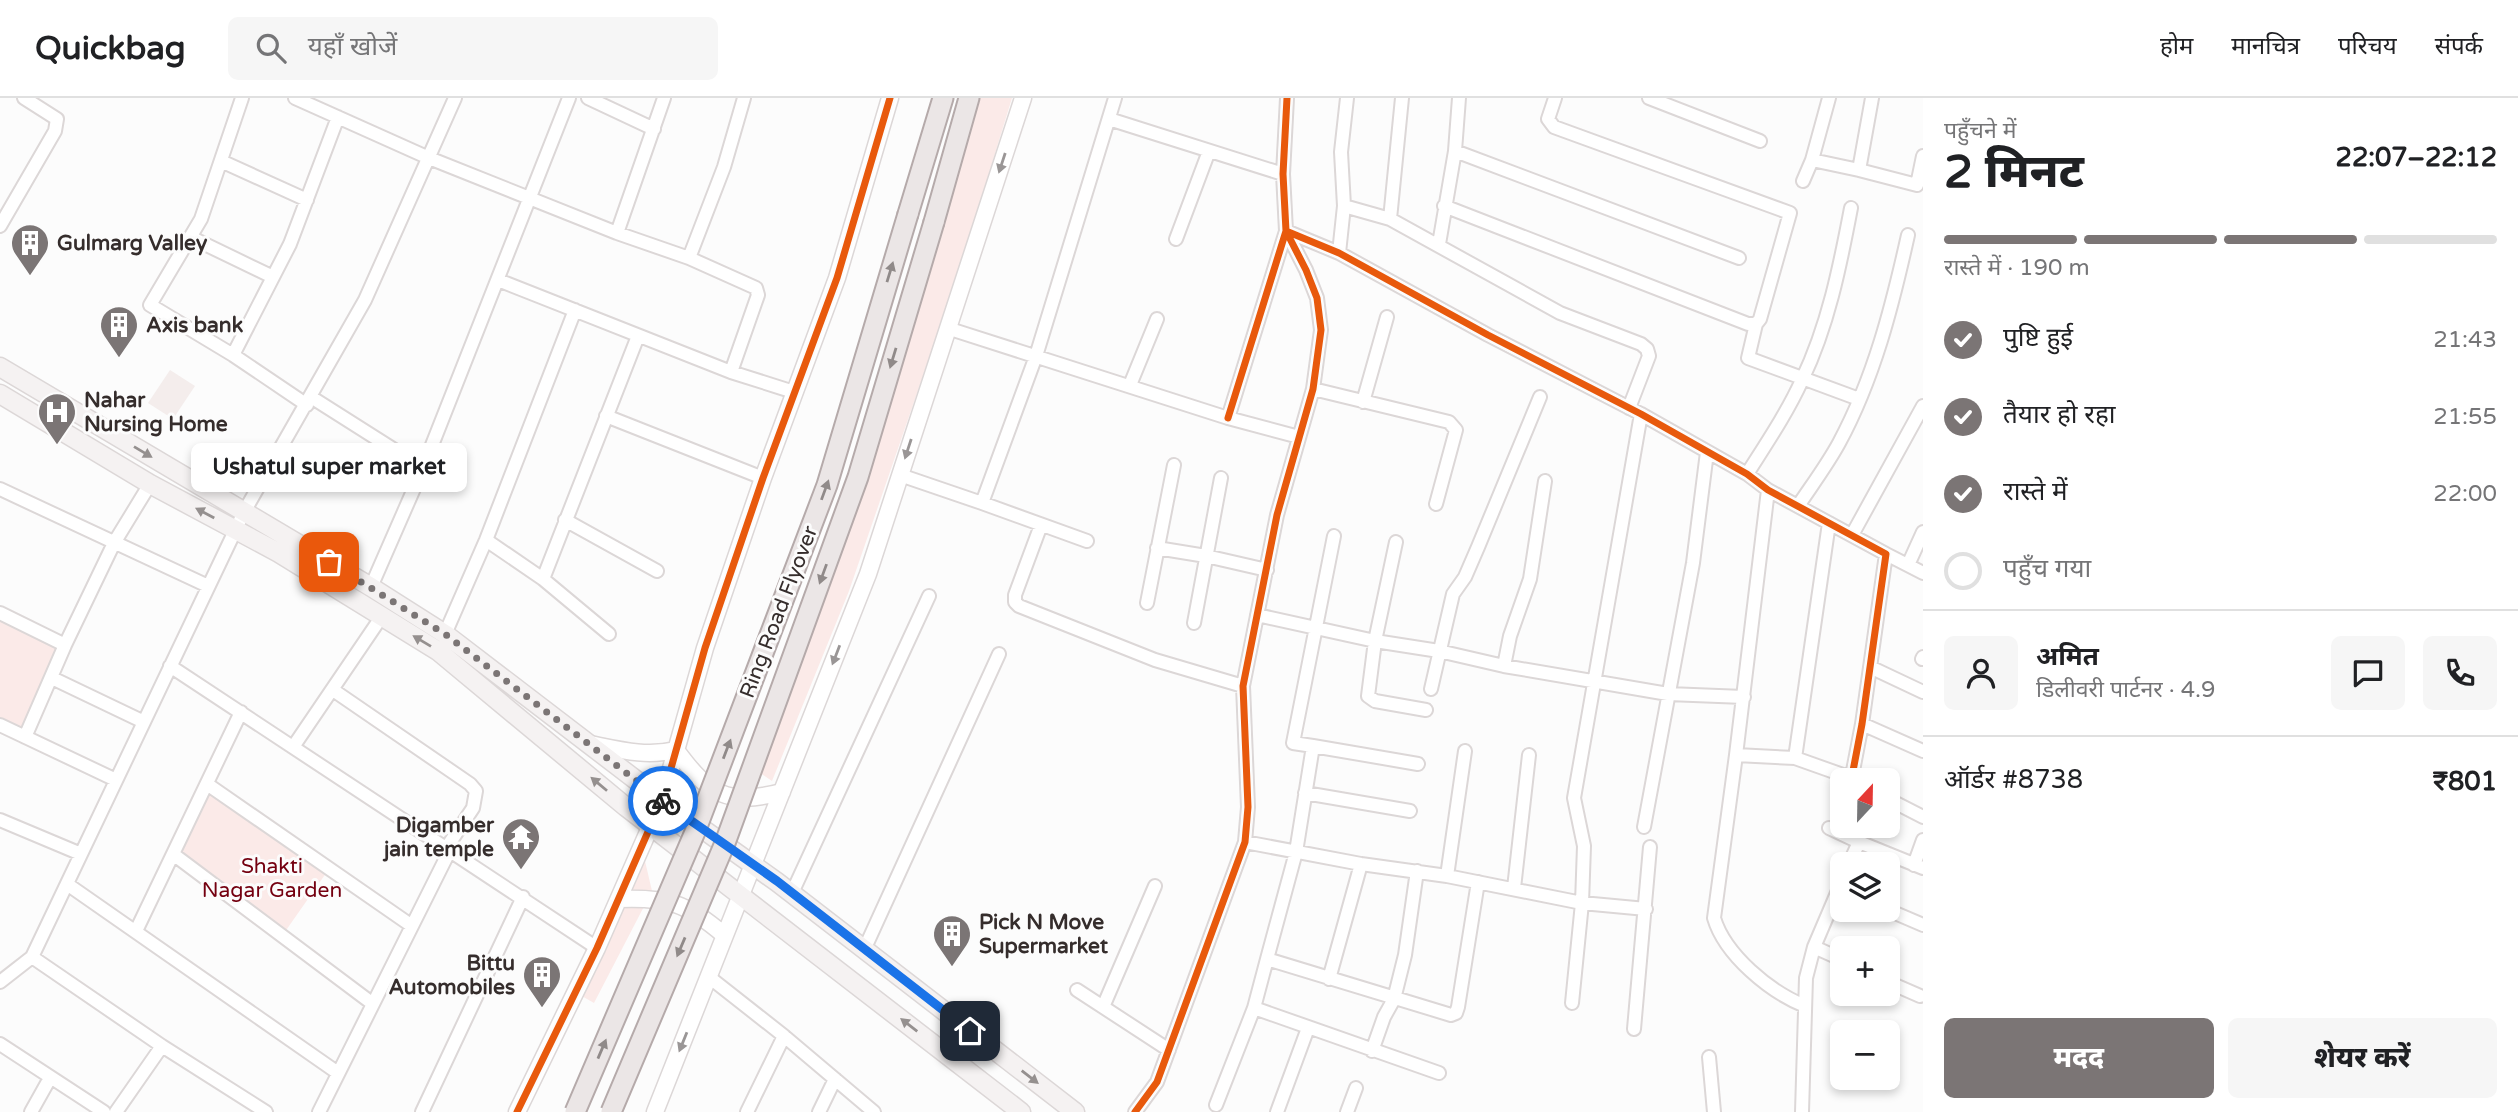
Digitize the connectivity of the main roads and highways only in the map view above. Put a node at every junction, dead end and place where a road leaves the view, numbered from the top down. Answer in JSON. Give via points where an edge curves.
{"nodes":[{"id":1,"x":943,"y":98,"type":"edge"},
{"id":2,"x":970,"y":98,"type":"edge"},
{"id":3,"x":0,"y":367,"type":"edge"},
{"id":4,"x":0,"y":394,"type":"edge"},
{"id":5,"x":575,"y":1112,"type":"edge"},
{"id":6,"x":611,"y":1112,"type":"edge"},
{"id":7,"x":1021,"y":1112,"type":"edge"},
{"id":8,"x":1075,"y":1112,"type":"edge"}],
"edges":[{"from":5,"to":1,"type":"main road","name":"Ring Road Flyover","one_way":true,"bridge":true,"via":[[695,832],[827,485]]},
{"from":2,"to":6,"type":"main road","name":"Ring Road Flyover","one_way":true,"bridge":true,"via":[[853,490],[725,843]]},
{"from":3,"to":8,"type":"main road","one_way":true,"via":[[445,634]]},
{"from":7,"to":4,"type":"main road","one_way":true,"via":[[652,827],[438,651]]}]}
